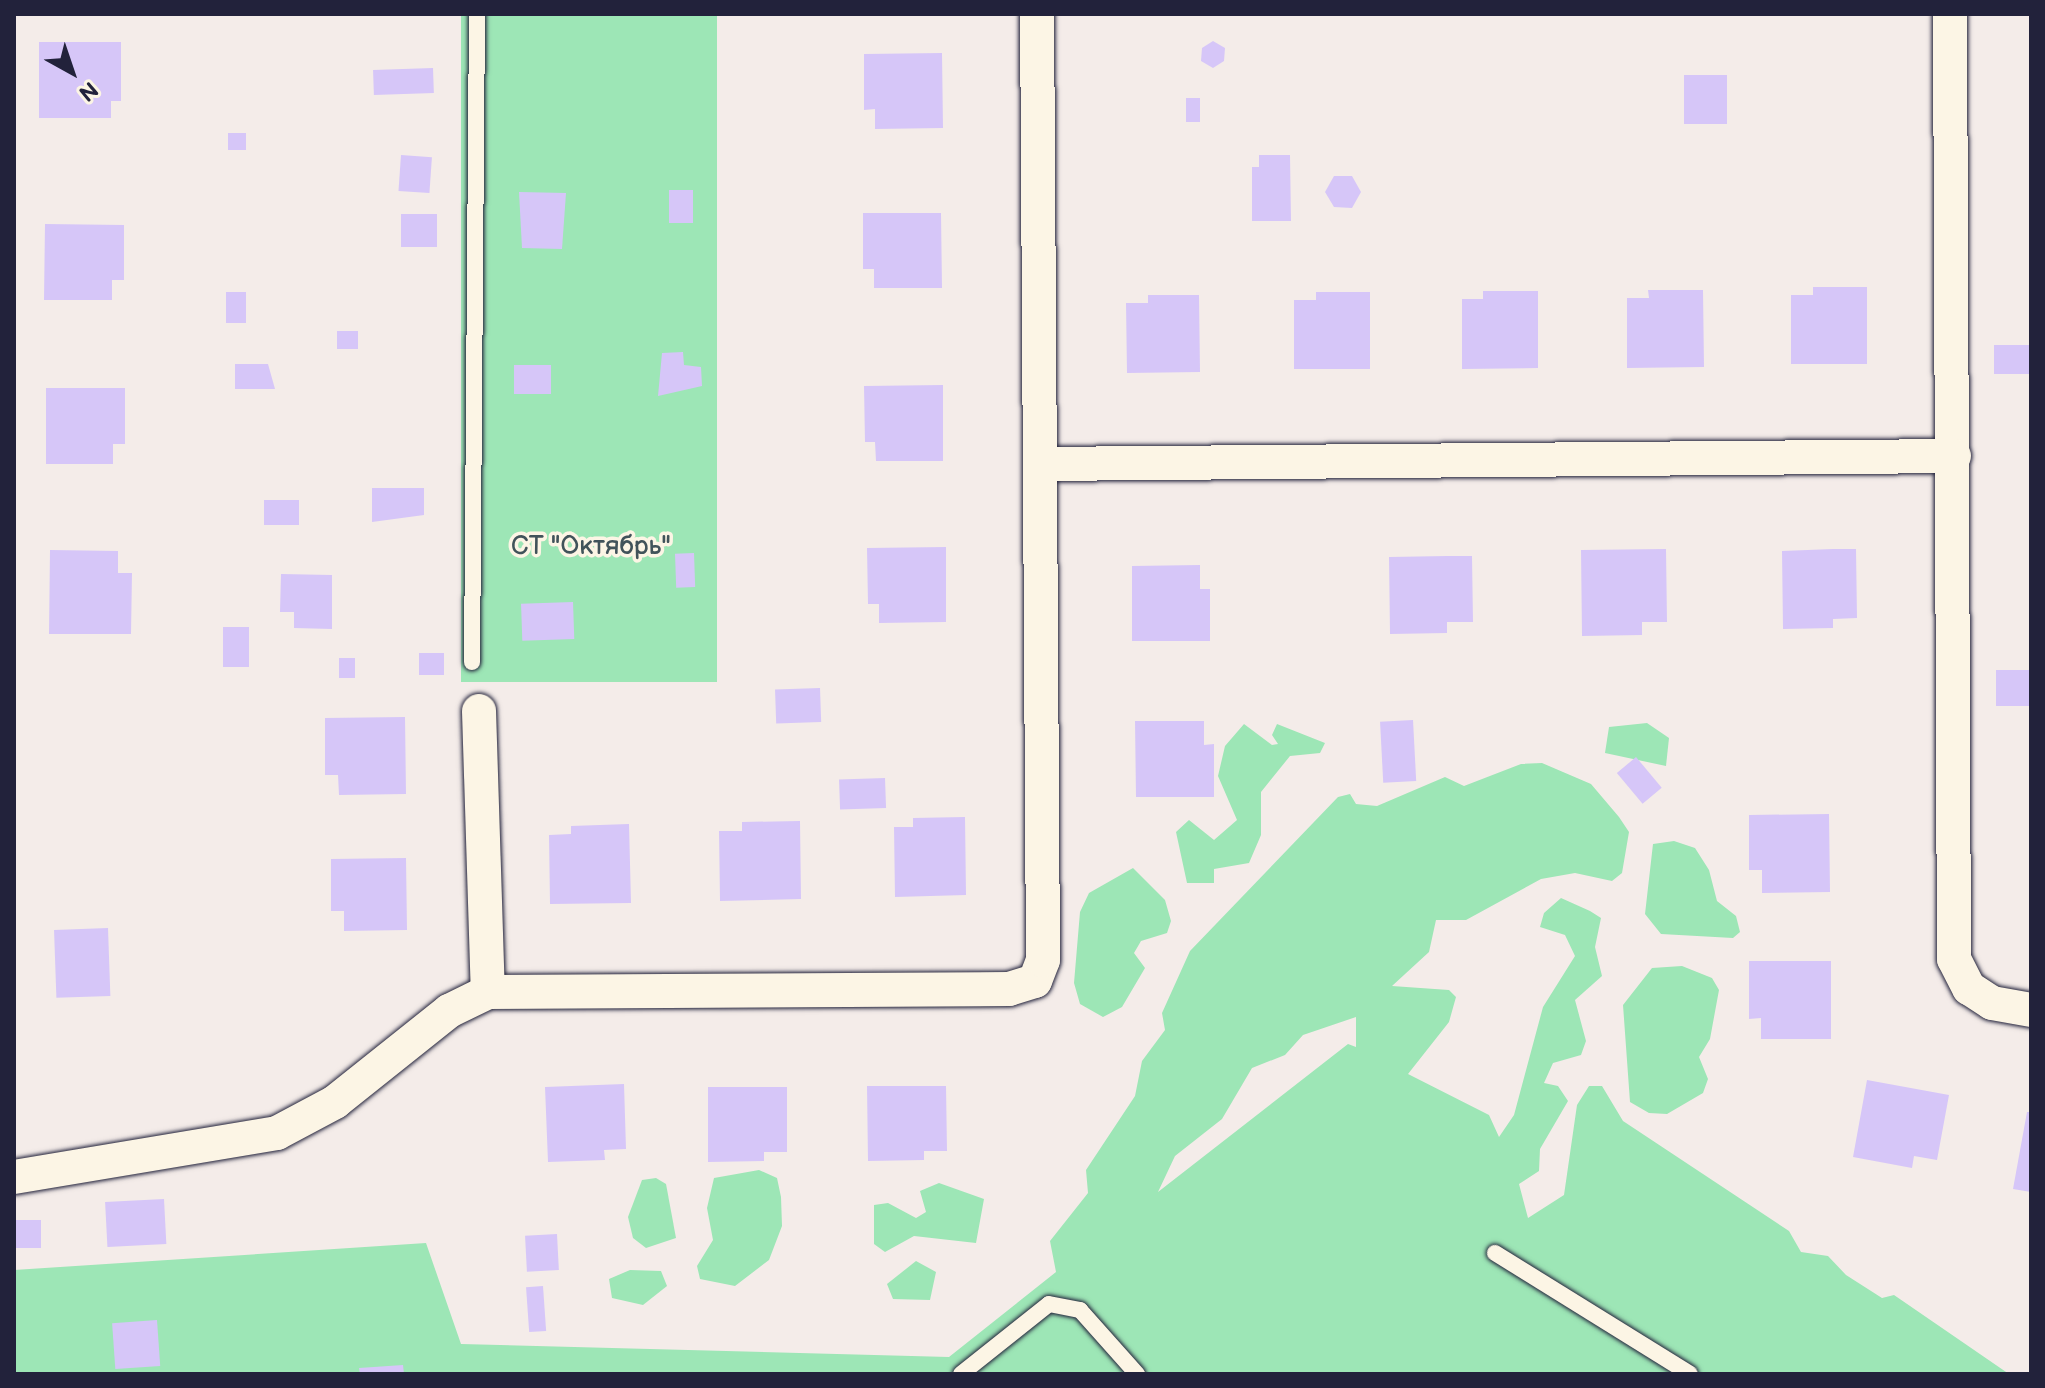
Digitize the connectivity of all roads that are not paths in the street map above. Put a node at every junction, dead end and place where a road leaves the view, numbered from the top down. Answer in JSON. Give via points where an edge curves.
{"nodes":[{"id":1,"x":477,"y":14,"type":"edge"},
{"id":2,"x":1037,"y":14,"type":"edge"},
{"id":3,"x":1950,"y":14,"type":"edge"},
{"id":4,"x":1954,"y":456,"type":"junction"},
{"id":5,"x":1040,"y":464,"type":"junction"},
{"id":6,"x":472,"y":662,"type":"dead end"},
{"id":7,"x":479,"y":711,"type":"dead end"},
{"id":8,"x":488,"y":992,"type":"junction"},
{"id":9,"x":2031,"y":1010,"type":"edge"},
{"id":10,"x":14,"y":1177,"type":"edge"},
{"id":11,"x":1495,"y":1253,"type":"dead end"},
{"id":12,"x":961,"y":1374,"type":"edge"},
{"id":13,"x":1137,"y":1374,"type":"edge"},
{"id":14,"x":1690,"y":1374,"type":"edge"}],
"edges":[{"from":1,"to":6,"type":"lane"},
{"from":2,"to":5,"type":"street"},
{"from":3,"to":4,"type":"street"},
{"from":4,"to":5,"type":"street"},
{"from":4,"to":9,"type":"street","via":[[1954,959],[1980,995]]},
{"from":5,"to":8,"type":"street","via":[[1043,960],[1035,981],[1009,989]]},
{"from":7,"to":8,"type":"street"},
{"from":8,"to":10,"type":"street","via":[[449,1011],[335,1102],[277,1133]]},
{"from":11,"to":14,"type":"lane"},
{"from":12,"to":13,"type":"lane","via":[[1049,1304],[1080,1310]]}]}
